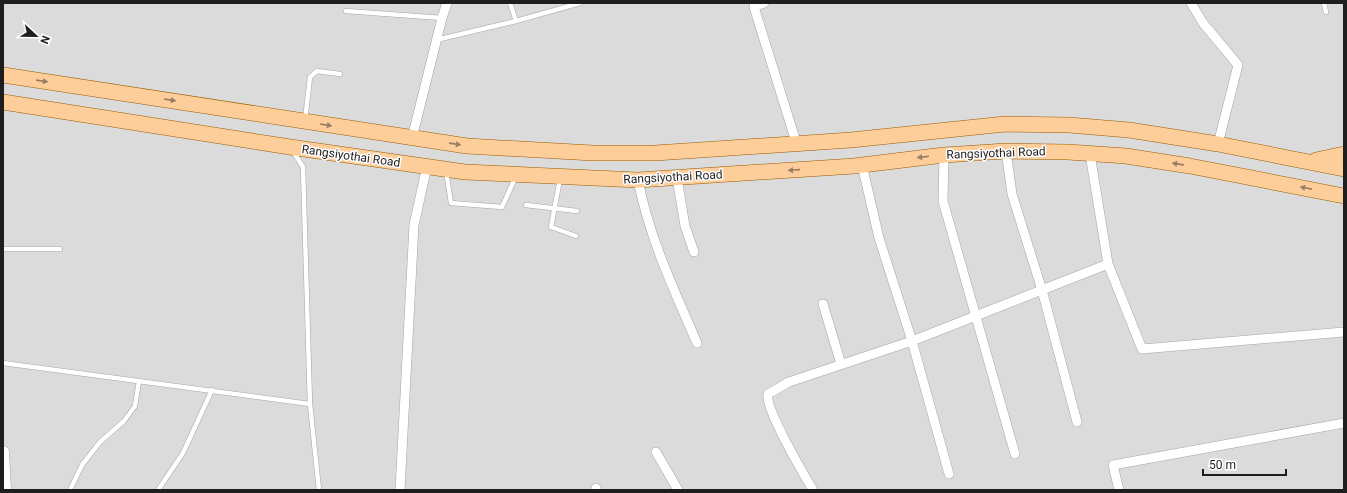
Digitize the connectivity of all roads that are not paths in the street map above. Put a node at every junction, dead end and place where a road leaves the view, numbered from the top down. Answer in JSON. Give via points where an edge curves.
{"nodes":[{"id":1,"x":447,"y":3,"type":"edge"},
{"id":2,"x":510,"y":3,"type":"edge"},
{"id":3,"x":580,"y":3,"type":"edge"},
{"id":4,"x":764,"y":3,"type":"edge"},
{"id":5,"x":1192,"y":3,"type":"edge"},
{"id":6,"x":1324,"y":3,"type":"edge"},
{"id":7,"x":346,"y":11,"type":"dead end"},
{"id":8,"x":1326,"y":12,"type":"dead end"},
{"id":9,"x":442,"y":18,"type":"junction"},
{"id":10,"x":516,"y":21,"type":"junction"},
{"id":11,"x":436,"y":40,"type":"junction"},
{"id":12,"x":340,"y":74,"type":"dead end"},
{"id":13,"x":3,"y":75,"type":"edge"},
{"id":14,"x":3,"y":102,"type":"edge"},
{"id":15,"x":304,"y":121,"type":"junction"},
{"id":16,"x":412,"y":138,"type":"junction"},
{"id":17,"x":851,"y":140,"type":"junction"},
{"id":18,"x":796,"y":142,"type":"junction"},
{"id":19,"x":1218,"y":144,"type":"junction"},
{"id":20,"x":290,"y":148,"type":"junction"},
{"id":21,"x":1006,"y":151,"type":"junction"},
{"id":22,"x":1090,"y":154,"type":"junction"},
{"id":23,"x":1344,"y":154,"type":"edge"},
{"id":24,"x":944,"y":155,"type":"junction"},
{"id":25,"x":1310,"y":162,"type":"junction"},
{"id":26,"x":858,"y":165,"type":"junction"},
{"id":27,"x":427,"y":166,"type":"junction"},
{"id":28,"x":446,"y":169,"type":"junction"},
{"id":29,"x":1344,"y":169,"type":"edge"},
{"id":30,"x":516,"y":175,"type":"junction"},
{"id":31,"x":561,"y":177,"type":"junction"},
{"id":32,"x":677,"y":178,"type":"junction"},
{"id":33,"x":638,"y":180,"type":"junction"},
{"id":34,"x":1344,"y":196,"type":"edge"},
{"id":35,"x":526,"y":205,"type":"dead end"},
{"id":36,"x":555,"y":208,"type":"junction"},
{"id":37,"x":577,"y":211,"type":"dead end"},
{"id":38,"x":576,"y":236,"type":"dead end"},
{"id":39,"x":3,"y":249,"type":"edge"},
{"id":40,"x":60,"y":249,"type":"dead end"},
{"id":41,"x":694,"y":252,"type":"dead end"},
{"id":42,"x":1108,"y":264,"type":"junction"},
{"id":43,"x":1042,"y":290,"type":"junction"},
{"id":44,"x":823,"y":304,"type":"dead end"},
{"id":45,"x":976,"y":316,"type":"junction"},
{"id":46,"x":1344,"y":332,"type":"edge"},
{"id":47,"x":912,"y":341,"type":"junction"},
{"id":48,"x":697,"y":343,"type":"dead end"},
{"id":49,"x":3,"y":363,"type":"edge"},
{"id":50,"x":841,"y":364,"type":"junction"},
{"id":51,"x":139,"y":381,"type":"junction"},
{"id":52,"x":212,"y":390,"type":"junction"},
{"id":53,"x":310,"y":404,"type":"junction"},
{"id":54,"x":1077,"y":422,"type":"dead end"},
{"id":55,"x":1344,"y":422,"type":"edge"},
{"id":56,"x":3,"y":452,"type":"edge"},
{"id":57,"x":656,"y":452,"type":"dead end"},
{"id":58,"x":1015,"y":454,"type":"dead end"},
{"id":59,"x":949,"y":474,"type":"dead end"},
{"id":60,"x":6,"y":490,"type":"edge"},
{"id":61,"x":70,"y":490,"type":"edge"},
{"id":62,"x":158,"y":490,"type":"edge"},
{"id":63,"x":319,"y":490,"type":"edge"},
{"id":64,"x":400,"y":490,"type":"edge"},
{"id":65,"x":678,"y":490,"type":"edge"},
{"id":66,"x":813,"y":490,"type":"edge"},
{"id":67,"x":1118,"y":490,"type":"edge"}],
"edges":[{"from":1,"to":9,"type":"street"},
{"from":2,"to":10,"type":"lane"},
{"from":3,"to":10,"type":"lane"},
{"from":4,"to":18,"type":"street","via":[[754,7]]},
{"from":5,"to":19,"type":"street","via":[[1203,23],[1238,65]]},
{"from":6,"to":8,"type":"lane"},
{"from":7,"to":9,"type":"lane"},
{"from":9,"to":11,"type":"street"},
{"from":10,"to":11,"type":"lane"},
{"from":11,"to":16,"type":"street"},
{"from":12,"to":15,"type":"lane","via":[[317,71],[310,77]]},
{"from":13,"to":15,"type":"main road","name":"Rangsiyothai Road","one_way":true},
{"from":14,"to":20,"type":"main road","name":"Rangsiyothai Road"},
{"from":15,"to":16,"type":"main road","name":"Rangsiyothai Road","one_way":true},
{"from":16,"to":18,"type":"main road","name":"Rangsiyothai Road","one_way":true,"via":[[467,146],[594,153],[655,153]]},
{"from":17,"to":18,"type":"main road","name":"Rangsiyothai Road"},
{"from":17,"to":19,"type":"main road","name":"Rangsiyothai Road","via":[[1005,124],[1069,125],[1129,130]]},
{"from":17,"to":26,"type":"main road"},
{"from":19,"to":25,"type":"main road","name":"Rangsiyothai Road"},
{"from":20,"to":27,"type":"main road","name":"Rangsiyothai Road"},
{"from":20,"to":53,"type":"lane","via":[[303,167]]},
{"from":21,"to":22,"type":"main road","name":"Rangsiyothai Road"},
{"from":21,"to":24,"type":"main road","name":"Rangsiyothai Road"},
{"from":21,"to":43,"type":"street","via":[[1012,194]]},
{"from":34,"to":22,"type":"main road","name":"Rangsiyothai Road","one_way":true,"via":[[1190,166],[1126,156]]},
{"from":22,"to":42,"type":"street"},
{"from":23,"to":25,"type":"main road"},
{"from":24,"to":26,"type":"main road","name":"Rangsiyothai Road","one_way":true},
{"from":24,"to":45,"type":"street","via":[[943,200]]},
{"from":25,"to":29,"type":"main road","name":"Rangsiyothai Road"},
{"from":26,"to":32,"type":"main road","name":"Rangsiyothai Road","one_way":true},
{"from":26,"to":47,"type":"street"},
{"from":27,"to":28,"type":"main road","name":"Rangsiyothai Road"},
{"from":27,"to":64,"type":"street","via":[[414,225]]},
{"from":28,"to":30,"type":"main road","name":"Rangsiyothai Road"},
{"from":28,"to":30,"type":"lane","via":[[451,202],[502,207]]},
{"from":30,"to":31,"type":"main road","name":"Rangsiyothai Road"},
{"from":31,"to":33,"type":"main road","name":"Rangsiyothai Road"},
{"from":31,"to":36,"type":"lane"},
{"from":32,"to":33,"type":"main road","name":"Rangsiyothai Road"},
{"from":32,"to":41,"type":"street","via":[[685,226]]},
{"from":33,"to":48,"type":"street","via":[[644,209],[658,251]]},
{"from":35,"to":36,"type":"lane"},
{"from":36,"to":37,"type":"lane"},
{"from":36,"to":38,"type":"lane","via":[[551,227]]},
{"from":39,"to":40,"type":"lane"},
{"from":42,"to":43,"type":"street"},
{"from":42,"to":46,"type":"street","via":[[1142,349]]},
{"from":43,"to":45,"type":"street"},
{"from":43,"to":54,"type":"street"},
{"from":44,"to":50,"type":"street"},
{"from":45,"to":47,"type":"street"},
{"from":45,"to":58,"type":"street"},
{"from":47,"to":50,"type":"street"},
{"from":47,"to":59,"type":"street"},
{"from":49,"to":51,"type":"lane"},
{"from":50,"to":66,"type":"street","via":[[789,382],[767,397],[776,422]]},
{"from":51,"to":52,"type":"lane"},
{"from":51,"to":61,"type":"lane","via":[[135,406],[82,465]]},
{"from":52,"to":53,"type":"lane"},
{"from":52,"to":62,"type":"lane","via":[[183,454]]},
{"from":53,"to":63,"type":"lane"},
{"from":55,"to":67,"type":"street","via":[[1113,465]]},
{"from":56,"to":60,"type":"street"},
{"from":57,"to":65,"type":"street"}]}
